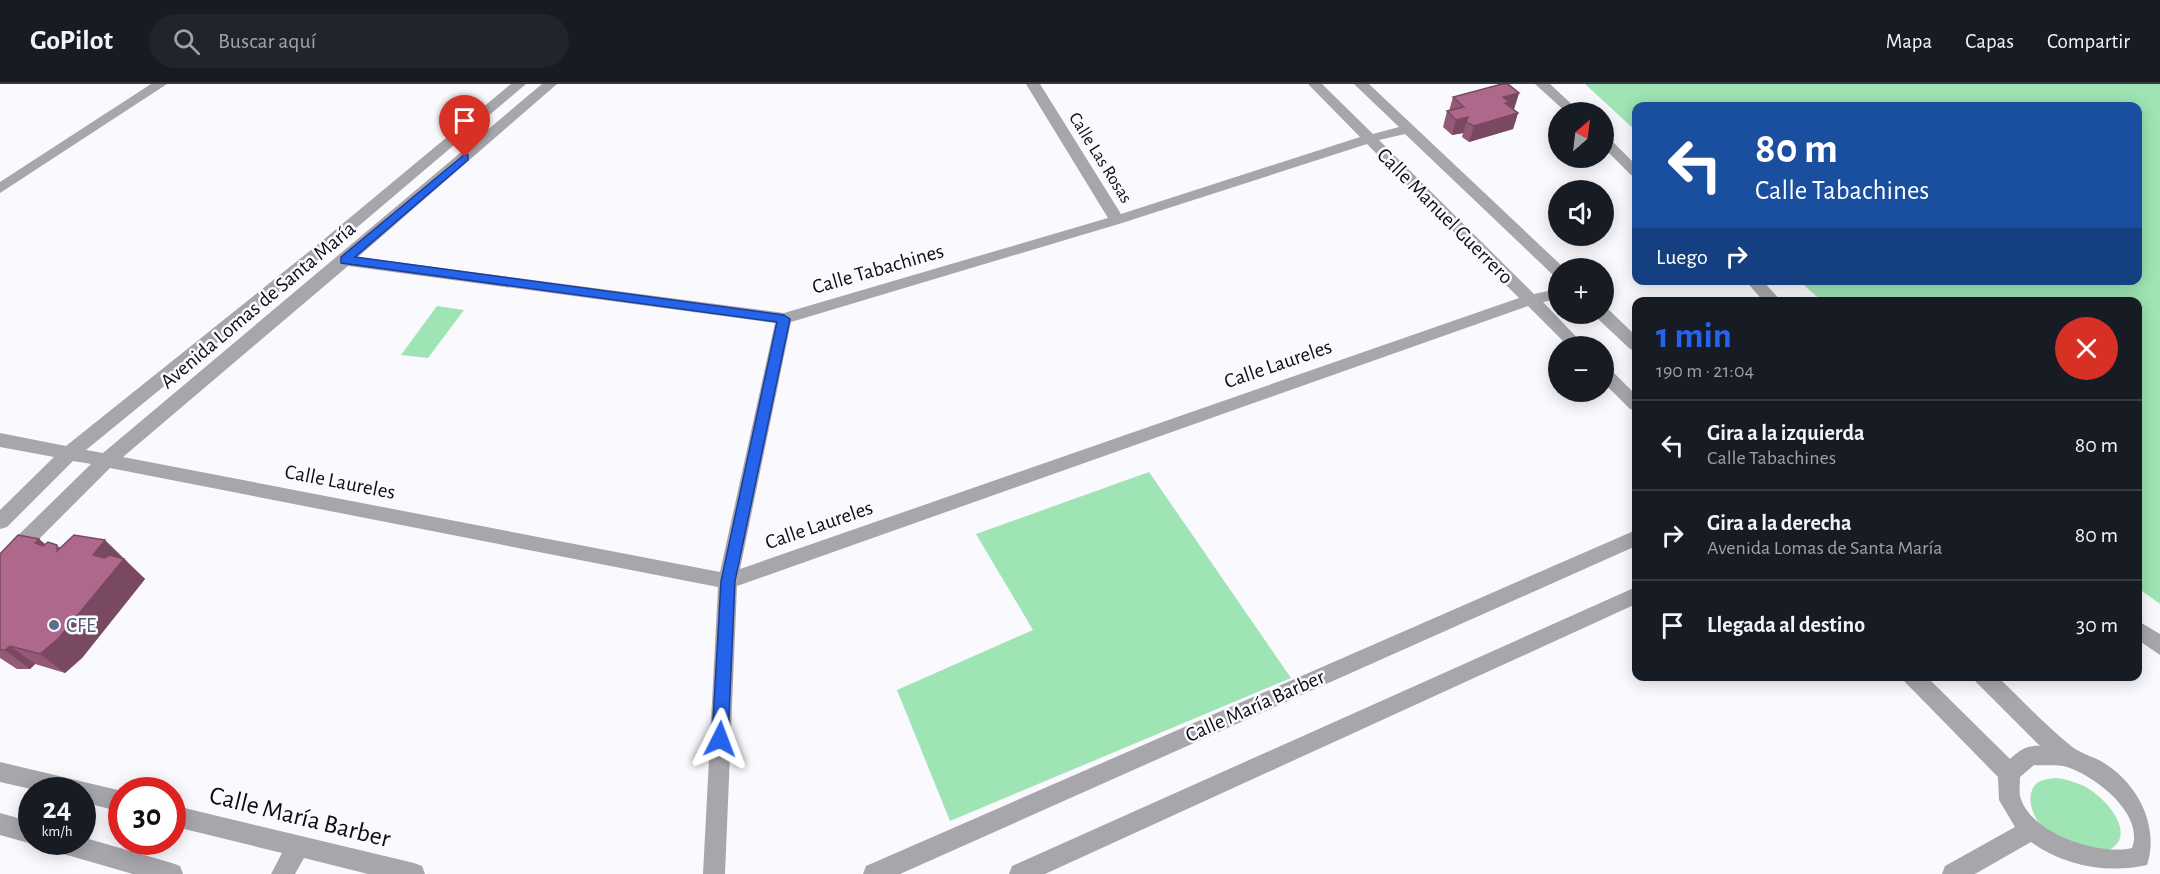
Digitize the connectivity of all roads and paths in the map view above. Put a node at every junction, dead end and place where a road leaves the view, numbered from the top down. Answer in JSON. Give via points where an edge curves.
{"nodes":[{"id":1,"x":160,"y":84,"type":"edge"},
{"id":2,"x":519,"y":84,"type":"edge"},
{"id":3,"x":550,"y":84,"type":"edge"},
{"id":4,"x":1033,"y":84,"type":"edge"},
{"id":5,"x":1315,"y":84,"type":"edge"},
{"id":6,"x":1361,"y":84,"type":"edge"},
{"id":7,"x":1542,"y":84,"type":"edge"},
{"id":8,"x":1562,"y":102,"type":"edge"},
{"id":9,"x":1408,"y":129,"type":"junction"},
{"id":10,"x":1368,"y":139,"type":"junction"},
{"id":11,"x":1614,"y":151,"type":"edge"},
{"id":12,"x":1632,"y":168,"type":"edge"},
{"id":13,"x":0,"y":188,"type":"edge"},
{"id":14,"x":1117,"y":220,"type":"junction"},
{"id":15,"x":345,"y":260,"type":"junction"},
{"id":16,"x":1548,"y":262,"type":"edge"},
{"id":17,"x":1757,"y":285,"type":"edge"},
{"id":18,"x":1548,"y":296,"type":"edge"},
{"id":19,"x":1769,"y":297,"type":"edge"},
{"id":20,"x":1529,"y":300,"type":"junction"},
{"id":21,"x":784,"y":319,"type":"junction"},
{"id":22,"x":1614,"y":324,"type":"edge"},
{"id":23,"x":1566,"y":336,"type":"edge"},
{"id":24,"x":1632,"y":341,"type":"edge"},
{"id":25,"x":1614,"y":383,"type":"edge"},
{"id":26,"x":1632,"y":401,"type":"edge"},
{"id":27,"x":0,"y":440,"type":"edge"},
{"id":28,"x":70,"y":453,"type":"junction"},
{"id":29,"x":106,"y":460,"type":"junction"},
{"id":30,"x":0,"y":522,"type":"edge"},
{"id":31,"x":1632,"y":540,"type":"edge"},
{"id":32,"x":0,"y":565,"type":"edge"},
{"id":33,"x":728,"y":581,"type":"junction"},
{"id":34,"x":1632,"y":597,"type":"edge"},
{"id":35,"x":2142,"y":632,"type":"edge"},
{"id":36,"x":2160,"y":646,"type":"edge"},
{"id":37,"x":1917,"y":681,"type":"edge"},
{"id":38,"x":1988,"y":681,"type":"edge"},
{"id":39,"x":2067,"y":757,"type":"junction"},
{"id":40,"x":0,"y":772,"type":"edge"},
{"id":41,"x":2009,"y":773,"type":"junction"},
{"id":42,"x":21,"y":777,"type":"edge"},
{"id":43,"x":186,"y":818,"type":"edge"},
{"id":44,"x":0,"y":824,"type":"edge"},
{"id":45,"x":18,"y":829,"type":"edge"},
{"id":46,"x":2029,"y":831,"type":"junction"},
{"id":47,"x":298,"y":846,"type":"junction"},
{"id":48,"x":96,"y":852,"type":"edge"},
{"id":49,"x":172,"y":874,"type":"edge"},
{"id":50,"x":282,"y":874,"type":"edge"},
{"id":51,"x":414,"y":874,"type":"edge"},
{"id":52,"x":714,"y":874,"type":"edge"},
{"id":53,"x":874,"y":874,"type":"edge"},
{"id":54,"x":1020,"y":874,"type":"edge"},
{"id":55,"x":1953,"y":874,"type":"edge"}],
"edges":[{"from":1,"to":13,"type":"street"},
{"from":2,"to":28,"type":"street","name":"Avenida Lomas de Santa María"},
{"from":3,"to":15,"type":"street","name":"Avenida Lomas de Santa María"},
{"from":4,"to":14,"type":"street","name":"Calle Las Rosas"},
{"from":5,"to":10,"type":"street","name":"Calle Manuel Guerrero"},
{"from":6,"to":9,"type":"street","name":"Calle Manuel Guerrero"},
{"from":7,"to":8,"type":"street"},
{"from":9,"to":10,"type":"street","name":"Calle Tabachines"},
{"from":9,"to":16,"type":"street","name":"Calle Manuel Guerrero"},
{"from":10,"to":14,"type":"street","name":"Calle Tabachines"},
{"from":10,"to":20,"type":"street","name":"Calle Manuel Guerrero"},
{"from":11,"to":12,"type":"street"},
{"from":14,"to":21,"type":"street","name":"Calle Tabachines"},
{"from":15,"to":21,"type":"street","name":"Calle Tabachines"},
{"from":15,"to":29,"type":"street","name":"Avenida Lomas de Santa María"},
{"from":17,"to":19,"type":"street"},
{"from":18,"to":20,"type":"street","name":"Calle Laureles"},
{"from":20,"to":23,"type":"street","name":"Calle Manuel Guerrero"},
{"from":20,"to":33,"type":"street","name":"Calle Laureles"},
{"from":21,"to":33,"type":"street"},
{"from":22,"to":24,"type":"street"},
{"from":25,"to":26,"type":"street"},
{"from":27,"to":28,"type":"street","name":"Calle Laureles"},
{"from":28,"to":29,"type":"street","name":"Calle Laureles"},
{"from":28,"to":30,"type":"street","name":"Avenida Lomas de Santa María"},
{"from":29,"to":32,"type":"street","name":"Avenida Lomas de Santa María"},
{"from":29,"to":33,"type":"street","name":"Calle Laureles"},
{"from":31,"to":53,"type":"street","name":"Calle María Barber"},
{"from":33,"to":52,"type":"street"},
{"from":34,"to":54,"type":"street"},
{"from":35,"to":36,"type":"street"},
{"from":37,"to":41,"type":"street"},
{"from":38,"to":39,"type":"street"},
{"from":39,"to":41,"type":"street","via":[[2030,755]]},
{"from":39,"to":46,"type":"street","via":[[2094,769],[2119,787],[2137,809],[2146,832],[2143,852],[2130,865],[2109,870],[2081,865],[2053,851]]},
{"from":40,"to":42,"type":"street"},
{"from":41,"to":46,"type":"street","via":[[2010,800]]},
{"from":43,"to":47,"type":"street","name":"Calle María Barber"},
{"from":44,"to":45,"type":"street"},
{"from":46,"to":55,"type":"street"},
{"from":47,"to":50,"type":"street"},
{"from":47,"to":51,"type":"street","name":"Calle María Barber"},
{"from":48,"to":49,"type":"street"}]}
